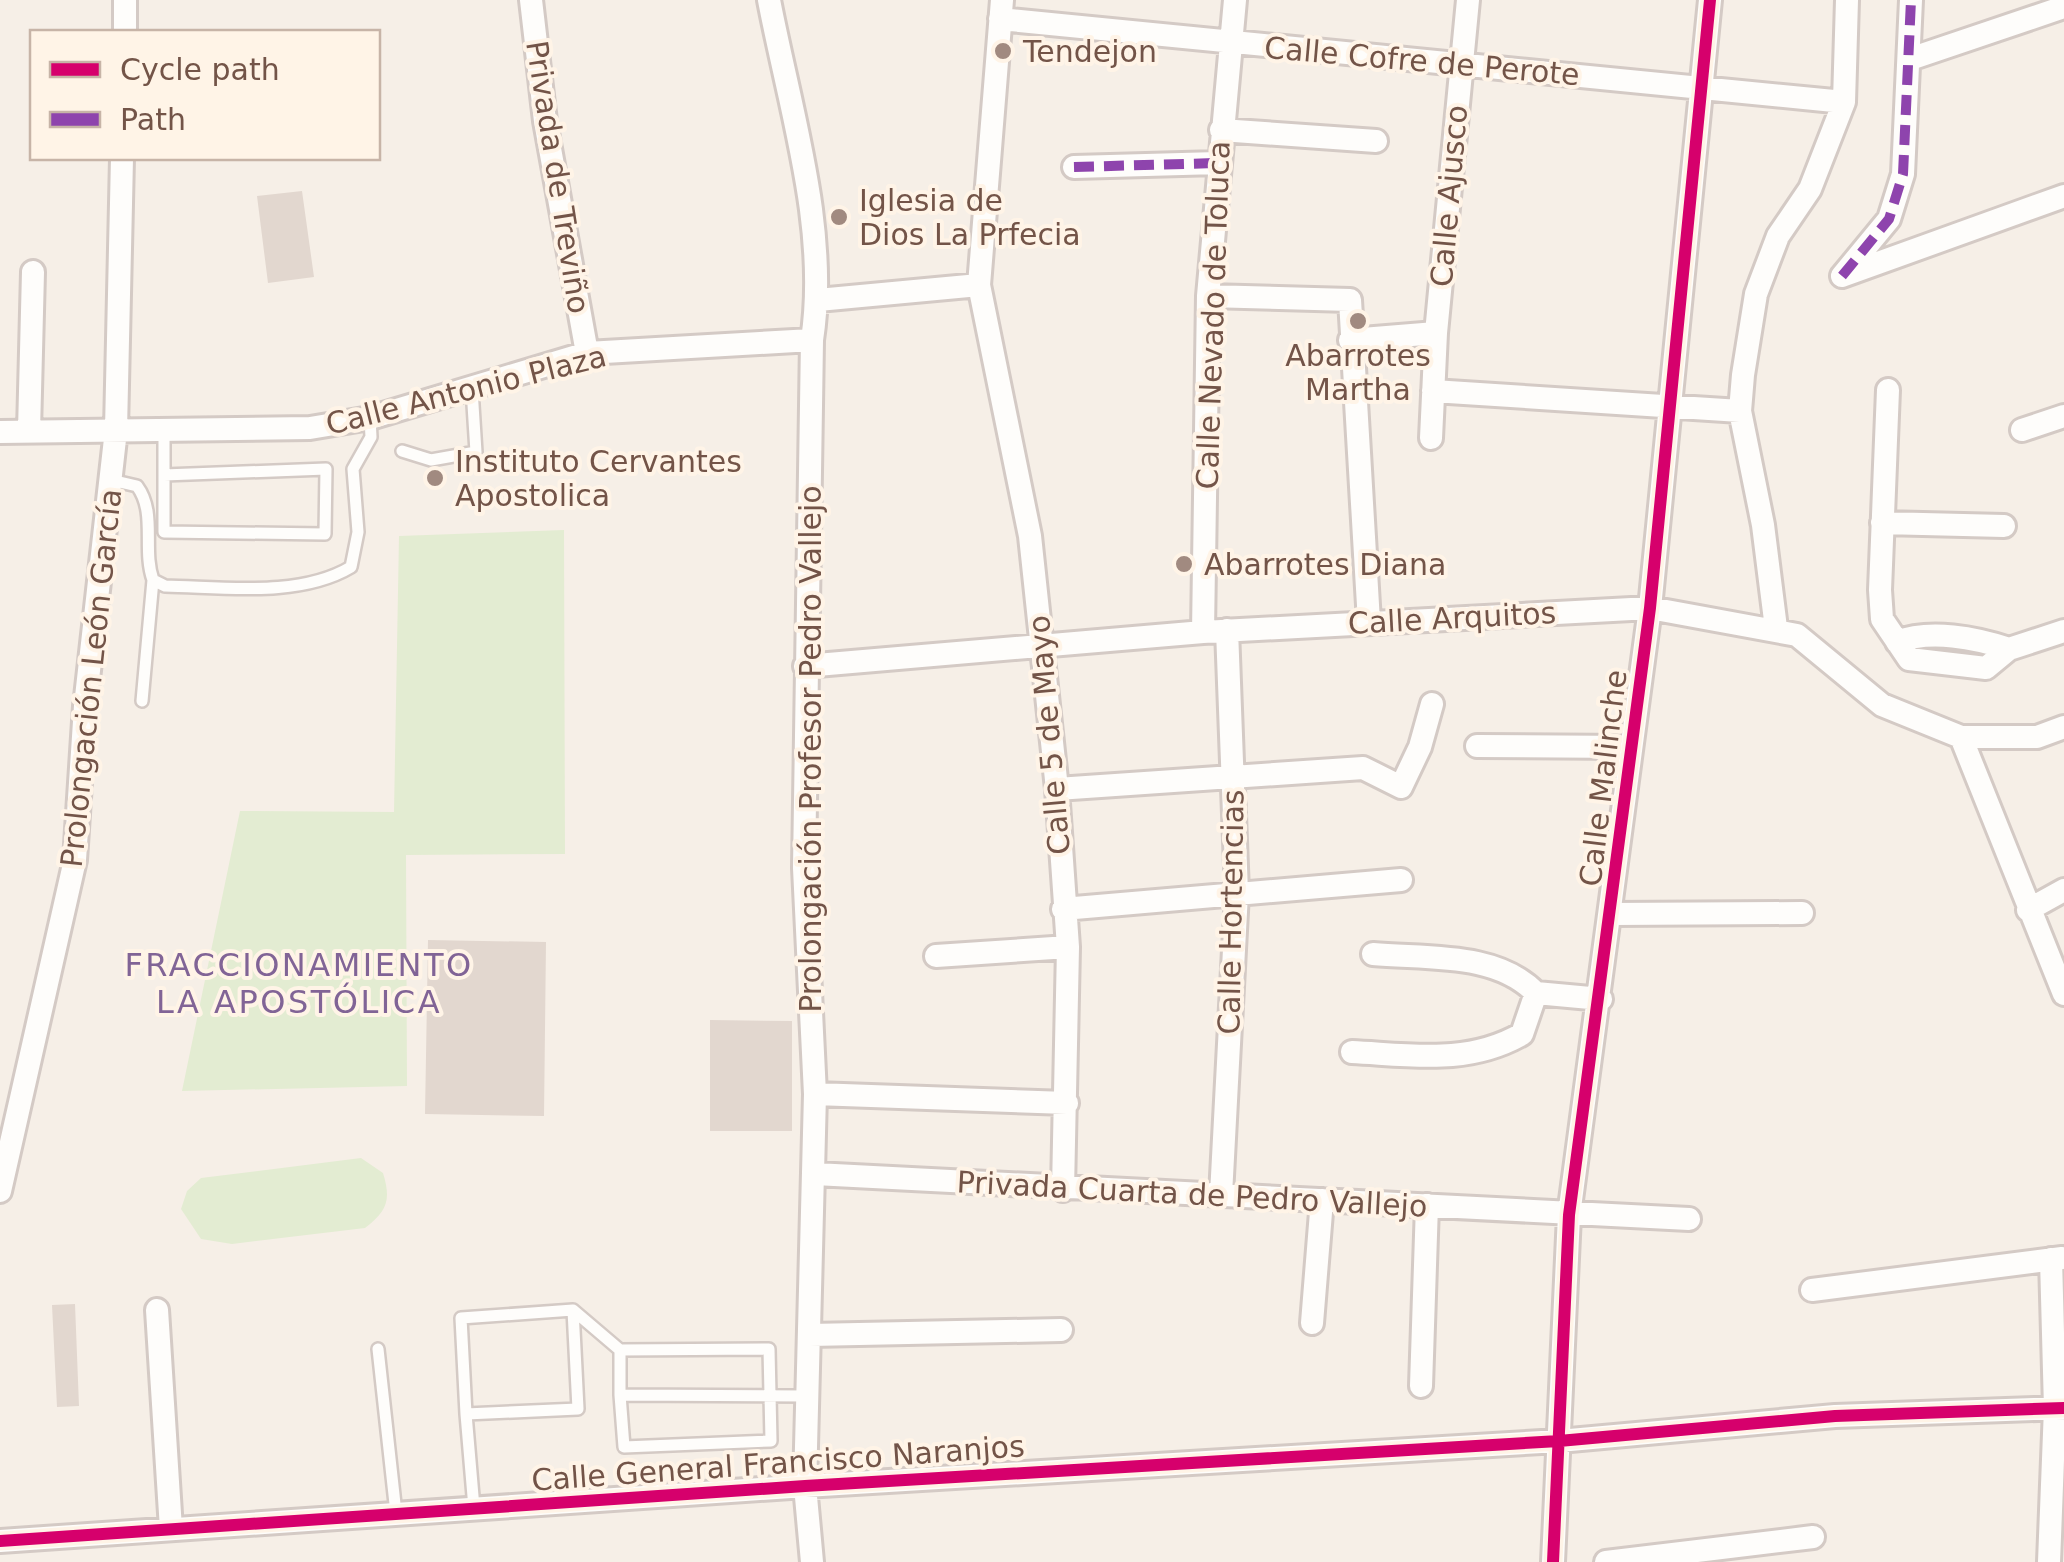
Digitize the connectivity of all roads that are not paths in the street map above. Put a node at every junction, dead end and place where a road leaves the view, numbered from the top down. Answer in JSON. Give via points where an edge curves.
{"nodes":[{"id":1,"x":125,"y":0,"type":"edge"},
{"id":2,"x":530,"y":0,"type":"edge"},
{"id":3,"x":768,"y":0,"type":"edge"},
{"id":4,"x":1234,"y":0,"type":"edge"},
{"id":5,"x":1468,"y":0,"type":"edge"},
{"id":6,"x":1710,"y":0,"type":"edge"},
{"id":7,"x":1847,"y":0,"type":"edge"},
{"id":8,"x":1910,"y":0,"type":"edge"},
{"id":9,"x":2064,"y":7,"type":"edge"},
{"id":10,"x":1001,"y":9,"type":"edge"},
{"id":11,"x":124,"y":30,"type":"edge"},
{"id":12,"x":1230,"y":43,"type":"junction"},
{"id":13,"x":1910,"y":58,"type":"junction"},
{"id":14,"x":1460,"y":66,"type":"junction"},
{"id":15,"x":1702,"y":86,"type":"junction"},
{"id":16,"x":1844,"y":102,"type":"junction"},
{"id":17,"x":1220,"y":130,"type":"junction"},
{"id":18,"x":1376,"y":140,"type":"dead end"},
{"id":19,"x":122,"y":160,"type":"edge"},
{"id":20,"x":1218,"y":163,"type":"junction"},
{"id":21,"x":1074,"y":167,"type":"dead end"},
{"id":22,"x":2064,"y":196,"type":"edge"},
{"id":23,"x":33,"y":272,"type":"dead end"},
{"id":24,"x":979,"y":285,"type":"junction"},
{"id":25,"x":1208,"y":296,"type":"junction"},
{"id":26,"x":818,"y":300,"type":"junction"},
{"id":27,"x":1436,"y":333,"type":"junction"},
{"id":28,"x":812,"y":340,"type":"junction"},
{"id":29,"x":1350,"y":340,"type":"junction"},
{"id":30,"x":586,"y":354,"type":"junction"},
{"id":31,"x":472,"y":389,"type":"junction"},
{"id":32,"x":1888,"y":390,"type":"dead end"},
{"id":33,"x":1433,"y":392,"type":"junction"},
{"id":34,"x":1672,"y":404,"type":"junction"},
{"id":35,"x":1740,"y":412,"type":"junction"},
{"id":36,"x":2064,"y":416,"type":"edge"},
{"id":37,"x":370,"y":418,"type":"junction"},
{"id":38,"x":164,"y":428,"type":"junction"},
{"id":39,"x":116,"y":430,"type":"junction"},
{"id":40,"x":2022,"y":430,"type":"dead end"},
{"id":41,"x":29,"y":431,"type":"junction"},
{"id":42,"x":0,"y":432,"type":"edge"},
{"id":43,"x":1431,"y":438,"type":"dead end"},
{"id":44,"x":402,"y":451,"type":"dead end"},
{"id":45,"x":326,"y":469,"type":"junction"},
{"id":46,"x":352,"y":469,"type":"junction"},
{"id":47,"x":164,"y":475,"type":"junction"},
{"id":48,"x":111,"y":480,"type":"junction"},
{"id":49,"x":1882,"y":523,"type":"junction"},
{"id":50,"x":2004,"y":526,"type":"dead end"},
{"id":51,"x":148,"y":531,"type":"junction"},
{"id":52,"x":164,"y":532,"type":"junction"},
{"id":53,"x":152,"y":580,"type":"junction"},
{"id":54,"x":1650,"y":608,"type":"junction"},
{"id":55,"x":1368,"y":622,"type":"junction"},
{"id":56,"x":1776,"y":628,"type":"junction"},
{"id":57,"x":1227,"y":630,"type":"junction"},
{"id":58,"x":2064,"y":631,"type":"edge"},
{"id":59,"x":1202,"y":632,"type":"junction"},
{"id":60,"x":1042,"y":644,"type":"junction"},
{"id":61,"x":805,"y":666,"type":"junction"},
{"id":62,"x":142,"y":700,"type":"dead end"},
{"id":63,"x":1432,"y":704,"type":"dead end"},
{"id":64,"x":2064,"y":727,"type":"edge"},
{"id":65,"x":1960,"y":737,"type":"junction"},
{"id":66,"x":1477,"y":746,"type":"dead end"},
{"id":67,"x":1630,"y":747,"type":"junction"},
{"id":68,"x":1234,"y":777,"type":"junction"},
{"id":69,"x":1057,"y":789,"type":"junction"},
{"id":70,"x":1402,"y":880,"type":"dead end"},
{"id":71,"x":2064,"y":890,"type":"edge"},
{"id":72,"x":1236,"y":894,"type":"junction"},
{"id":73,"x":1064,"y":909,"type":"junction"},
{"id":74,"x":2028,"y":910,"type":"junction"},
{"id":75,"x":1612,"y":914,"type":"junction"},
{"id":76,"x":1802,"y":914,"type":"dead end"},
{"id":77,"x":1068,"y":948,"type":"junction"},
{"id":78,"x":1373,"y":954,"type":"dead end"},
{"id":79,"x":936,"y":956,"type":"dead end"},
{"id":80,"x":1536,"y":994,"type":"junction"},
{"id":81,"x":2064,"y":994,"type":"edge"},
{"id":82,"x":1601,"y":999,"type":"junction"},
{"id":83,"x":1352,"y":1052,"type":"dead end"},
{"id":84,"x":815,"y":1094,"type":"junction"},
{"id":85,"x":1067,"y":1103,"type":"junction"},
{"id":86,"x":815,"y":1174,"type":"junction"},
{"id":87,"x":1063,"y":1190,"type":"junction"},
{"id":88,"x":0,"y":1191,"type":"edge"},
{"id":89,"x":1221,"y":1195,"type":"junction"},
{"id":90,"x":1322,"y":1200,"type":"junction"},
{"id":91,"x":1427,"y":1205,"type":"junction"},
{"id":92,"x":1569,"y":1215,"type":"junction"},
{"id":93,"x":1689,"y":1218,"type":"dead end"},
{"id":94,"x":2057,"y":1258,"type":"edge"},
{"id":95,"x":1812,"y":1290,"type":"dead end"},
{"id":96,"x":157,"y":1310,"type":"dead end"},
{"id":97,"x":574,"y":1310,"type":"junction"},
{"id":98,"x":1312,"y":1323,"type":"dead end"},
{"id":99,"x":1062,"y":1330,"type":"dead end"},
{"id":100,"x":810,"y":1335,"type":"junction"},
{"id":101,"x":378,"y":1349,"type":"dead end"},
{"id":102,"x":620,"y":1350,"type":"junction"},
{"id":103,"x":1421,"y":1386,"type":"dead end"},
{"id":104,"x":620,"y":1395,"type":"junction"},
{"id":105,"x":772,"y":1396,"type":"junction"},
{"id":106,"x":806,"y":1396,"type":"junction"},
{"id":107,"x":2060,"y":1408,"type":"edge"},
{"id":108,"x":466,"y":1414,"type":"junction"},
{"id":109,"x":1559,"y":1441,"type":"junction"},
{"id":110,"x":804,"y":1486,"type":"junction"},
{"id":111,"x":474,"y":1508,"type":"junction"},
{"id":112,"x":396,"y":1513,"type":"junction"},
{"id":113,"x":171,"y":1529,"type":"junction"},
{"id":114,"x":1813,"y":1537,"type":"dead end"},
{"id":115,"x":0,"y":1541,"type":"edge"},
{"id":116,"x":812,"y":1562,"type":"edge"},
{"id":117,"x":1553,"y":1562,"type":"edge"},
{"id":118,"x":1606,"y":1562,"type":"edge"},
{"id":119,"x":2049,"y":1562,"type":"edge"}],
"edges":[{"from":1,"to":11,"type":"street"},
{"from":2,"to":30,"type":"street","name":"Privada de Treviño","via":[[544,121]]},
{"from":3,"to":26,"type":"street","name":"Prolongación Profesor Pedro Vallejo","via":[[812,220]]},
{"from":4,"to":12,"type":"street","name":"Calle Nevado de Toluca"},
{"from":5,"to":14,"type":"street","name":"Calle Ajusco"},
{"from":6,"to":15,"type":"street","name":"Calle Malinche"},
{"from":7,"to":16,"type":"street"},
{"from":8,"to":13,"type":"street"},
{"from":9,"to":13,"type":"street"},
{"from":10,"to":12,"type":"street","name":"Calle Cofre de Perote"},
{"from":10,"to":24,"type":"street","name":"Calle 5 de Mayo"},
{"from":12,"to":14,"type":"street","name":"Calle Cofre de Perote"},
{"from":12,"to":17,"type":"street","name":"Calle Nevado de Toluca"},
{"from":13,"to":22,"type":"street","via":[[1903,174],[1889,218],[1842,276]]},
{"from":14,"to":15,"type":"street","name":"Calle Cofre de Perote"},
{"from":14,"to":27,"type":"street","name":"Calle Ajusco"},
{"from":15,"to":16,"type":"street","name":"Calle Cofre de Perote"},
{"from":15,"to":34,"type":"street","name":"Calle Malinche"},
{"from":16,"to":35,"type":"street","via":[[1756,294]]},
{"from":17,"to":18,"type":"street"},
{"from":17,"to":20,"type":"street","name":"Calle Nevado de Toluca"},
{"from":19,"to":39,"type":"street","name":"Prolongación León García"},
{"from":20,"to":21,"type":"street"},
{"from":20,"to":25,"type":"street","name":"Calle Nevado de Toluca"},
{"from":23,"to":41,"type":"street"},
{"from":24,"to":26,"type":"street"},
{"from":24,"to":60,"type":"street","name":"Calle 5 de Mayo","via":[[1030,536]]},
{"from":25,"to":29,"type":"street","via":[[1350,300]]},
{"from":25,"to":59,"type":"street","name":"Calle Nevado de Toluca"},
{"from":26,"to":28,"type":"street","name":"Prolongación Profesor Pedro Vallejo"},
{"from":27,"to":29,"type":"street"},
{"from":27,"to":33,"type":"street","name":"Calle Ajusco"},
{"from":28,"to":30,"type":"street","name":"Calle Antonio Plaza"},
{"from":28,"to":61,"type":"street","name":"Prolongación Profesor Pedro Vallejo"},
{"from":29,"to":55,"type":"street"},
{"from":30,"to":31,"type":"street","name":"Calle Antonio Plaza"},
{"from":31,"to":37,"type":"street","name":"Calle Antonio Plaza"},
{"from":31,"to":44,"type":"lane","via":[[476,452],[431,460]]},
{"from":32,"to":49,"type":"street"},
{"from":33,"to":34,"type":"street"},
{"from":33,"to":43,"type":"street","name":"Calle Ajusco"},
{"from":34,"to":35,"type":"street"},
{"from":34,"to":54,"type":"street","name":"Calle Malinche"},
{"from":35,"to":56,"type":"street"},
{"from":36,"to":40,"type":"street"},
{"from":37,"to":38,"type":"street","name":"Calle Antonio Plaza","via":[[310,428]]},
{"from":37,"to":46,"type":"lane","via":[[371,437]]},
{"from":38,"to":39,"type":"street","name":"Calle Antonio Plaza"},
{"from":38,"to":47,"type":"lane"},
{"from":39,"to":41,"type":"street","name":"Calle Antonio Plaza"},
{"from":39,"to":48,"type":"street","name":"Prolongación León García"},
{"from":41,"to":42,"type":"street","name":"Calle Antonio Plaza"},
{"from":45,"to":46,"type":"lane"},
{"from":45,"to":47,"type":"lane"},
{"from":45,"to":52,"type":"lane","via":[[326,534]]},
{"from":46,"to":53,"type":"lane","via":[[358,532],[351,567],[331,579],[260,588],[165,586]]},
{"from":47,"to":52,"type":"lane"},
{"from":48,"to":51,"type":"lane","via":[[137,486],[148,500]]},
{"from":48,"to":88,"type":"street","name":"Prolongación León García","via":[[75,860]]},
{"from":49,"to":50,"type":"street"},
{"from":49,"to":58,"type":"street","via":[[1882,619],[1897,642],[1914,635],[2008,649]]},
{"from":51,"to":52,"type":"lane"},
{"from":51,"to":53,"type":"lane"},
{"from":53,"to":62,"type":"lane"},
{"from":54,"to":55,"type":"street","name":"Calle Arquitos"},
{"from":54,"to":56,"type":"street","name":"Calle Arquitos"},
{"from":54,"to":67,"type":"street","name":"Calle Malinche"},
{"from":55,"to":57,"type":"street","name":"Calle Arquitos"},
{"from":56,"to":65,"type":"street","name":"Calle Arquitos","via":[[1797,635],[1882,705]]},
{"from":57,"to":59,"type":"street","name":"Calle Arquitos"},
{"from":57,"to":68,"type":"street","name":"Calle Hortencias"},
{"from":59,"to":60,"type":"street","name":"Calle Arquitos"},
{"from":60,"to":61,"type":"street","name":"Calle Arquitos"},
{"from":60,"to":69,"type":"street","name":"Calle 5 de Mayo"},
{"from":61,"to":84,"type":"street","name":"Prolongación Profesor Pedro Vallejo","via":[[804,868]]},
{"from":63,"to":68,"type":"street","via":[[1401,787],[1363,768]]},
{"from":64,"to":65,"type":"street","name":"Calle Arquitos","via":[[2037,737]]},
{"from":65,"to":74,"type":"street"},
{"from":66,"to":67,"type":"street"},
{"from":67,"to":75,"type":"street","name":"Calle Malinche"},
{"from":68,"to":69,"type":"street"},
{"from":68,"to":72,"type":"street","name":"Calle Hortencias"},
{"from":69,"to":73,"type":"street","name":"Calle 5 de Mayo"},
{"from":70,"to":72,"type":"street"},
{"from":71,"to":74,"type":"street"},
{"from":72,"to":73,"type":"street"},
{"from":72,"to":89,"type":"street","name":"Calle Hortencias"},
{"from":73,"to":77,"type":"street","name":"Calle 5 de Mayo"},
{"from":74,"to":81,"type":"street"},
{"from":75,"to":76,"type":"street"},
{"from":75,"to":82,"type":"street","name":"Calle Malinche"},
{"from":77,"to":79,"type":"street"},
{"from":77,"to":85,"type":"street","name":"Calle 5 de Mayo"},
{"from":78,"to":80,"type":"street","via":[[1486,964],[1518,975]]},
{"from":80,"to":82,"type":"street"},
{"from":80,"to":83,"type":"street","via":[[1522,1034],[1499,1047],[1454,1058]]},
{"from":82,"to":92,"type":"street","name":"Calle Malinche"},
{"from":84,"to":85,"type":"street"},
{"from":84,"to":86,"type":"street","name":"Prolongación Profesor Pedro Vallejo"},
{"from":85,"to":87,"type":"street","name":"Calle 5 de Mayo"},
{"from":86,"to":87,"type":"street","name":"Privada Cuarta de Pedro Vallejo"},
{"from":86,"to":100,"type":"street","name":"Prolongación Profesor Pedro Vallejo"},
{"from":87,"to":89,"type":"street","name":"Privada Cuarta de Pedro Vallejo"},
{"from":89,"to":90,"type":"street","name":"Privada Cuarta de Pedro Vallejo"},
{"from":90,"to":91,"type":"street","name":"Privada Cuarta de Pedro Vallejo"},
{"from":90,"to":98,"type":"street"},
{"from":91,"to":92,"type":"street","name":"Privada Cuarta de Pedro Vallejo"},
{"from":91,"to":103,"type":"street"},
{"from":92,"to":93,"type":"street","name":"Privada Cuarta de Pedro Vallejo"},
{"from":92,"to":109,"type":"street","name":"Calle Malinche"},
{"from":94,"to":95,"type":"street"},
{"from":94,"to":107,"type":"street"},
{"from":96,"to":113,"type":"street"},
{"from":97,"to":102,"type":"lane"},
{"from":97,"to":108,"type":"lane","via":[[461,1318]]},
{"from":97,"to":108,"type":"lane","via":[[578,1409]]},
{"from":99,"to":100,"type":"street"},
{"from":100,"to":106,"type":"street","name":"Prolongación Profesor Pedro Vallejo"},
{"from":101,"to":112,"type":"lane"},
{"from":102,"to":104,"type":"lane"},
{"from":102,"to":105,"type":"lane","via":[[769,1349]]},
{"from":104,"to":105,"type":"lane"},
{"from":104,"to":105,"type":"lane","via":[[624,1447],[771,1441]]},
{"from":105,"to":106,"type":"lane"},
{"from":106,"to":110,"type":"street","name":"Prolongación Profesor Pedro Vallejo"},
{"from":107,"to":109,"type":"street","name":"Calle General Francisco Naranjos","via":[[1835,1416]]},
{"from":107,"to":119,"type":"street"},
{"from":108,"to":111,"type":"lane"},
{"from":109,"to":110,"type":"street","name":"Calle General Francisco Naranjos"},
{"from":109,"to":117,"type":"street","name":"Calle Malinche"},
{"from":110,"to":111,"type":"street","name":"Calle General Francisco Naranjos"},
{"from":110,"to":116,"type":"street","name":"Prolongación Profesor Pedro Vallejo"},
{"from":111,"to":112,"type":"street","name":"Calle General Francisco Naranjos"},
{"from":112,"to":113,"type":"street","name":"Calle General Francisco Naranjos"},
{"from":113,"to":115,"type":"street","name":"Calle General Francisco Naranjos"},
{"from":114,"to":118,"type":"street"}]}
